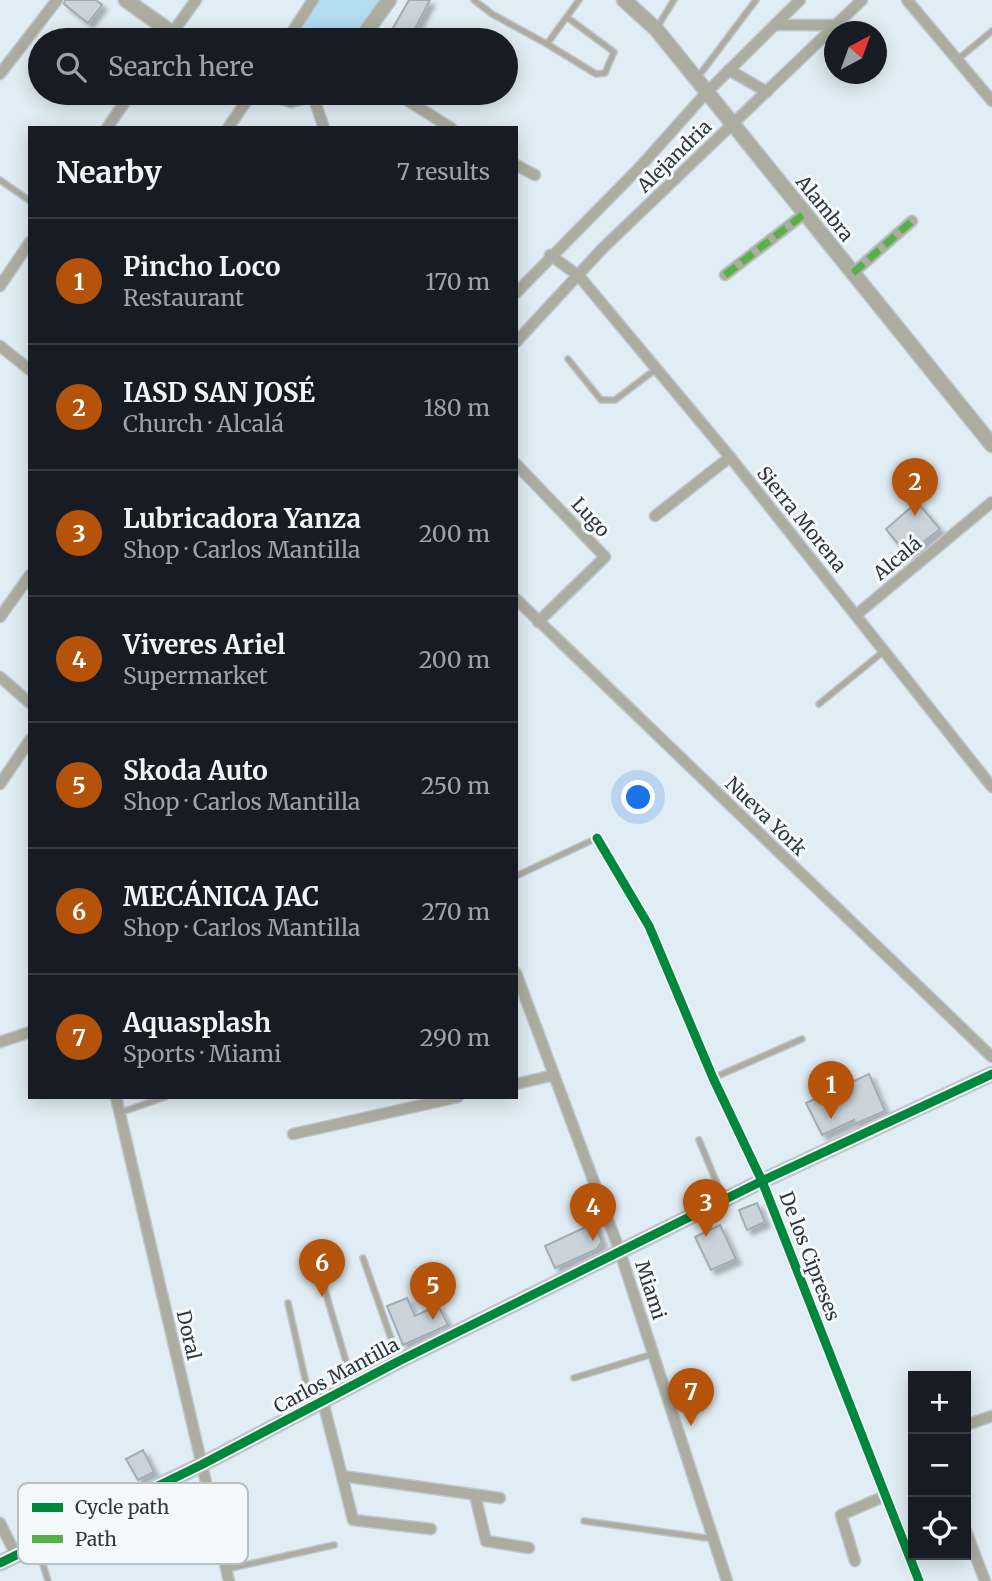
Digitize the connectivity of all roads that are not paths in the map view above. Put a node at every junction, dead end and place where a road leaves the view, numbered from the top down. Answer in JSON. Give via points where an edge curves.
{"nodes":[{"id":1,"x":57,"y":0,"type":"edge"},
{"id":2,"x":126,"y":0,"type":"edge"},
{"id":3,"x":196,"y":0,"type":"edge"},
{"id":4,"x":313,"y":0,"type":"edge"},
{"id":5,"x":389,"y":0,"type":"edge"},
{"id":6,"x":474,"y":0,"type":"edge"},
{"id":7,"x":579,"y":0,"type":"edge"},
{"id":8,"x":624,"y":0,"type":"edge"},
{"id":9,"x":674,"y":0,"type":"edge"},
{"id":10,"x":756,"y":0,"type":"edge"},
{"id":11,"x":800,"y":0,"type":"edge"},
{"id":12,"x":862,"y":0,"type":"edge"},
{"id":13,"x":907,"y":0,"type":"edge"},
{"id":14,"x":568,"y":18,"type":"junction"},
{"id":15,"x":840,"y":21,"type":"edge"},
{"id":16,"x":775,"y":25,"type":"junction"},
{"id":17,"x":824,"y":25,"type":"edge"},
{"id":18,"x":35,"y":28,"type":"edge"},
{"id":19,"x":161,"y":28,"type":"edge"},
{"id":20,"x":179,"y":28,"type":"edge"},
{"id":21,"x":295,"y":28,"type":"edge"},
{"id":22,"x":369,"y":28,"type":"edge"},
{"id":23,"x":515,"y":28,"type":"edge"},
{"id":24,"x":656,"y":29,"type":"junction"},
{"id":25,"x":518,"y":30,"type":"edge"},
{"id":26,"x":992,"y":31,"type":"edge"},
{"id":27,"x":824,"y":37,"type":"edge"},
{"id":28,"x":28,"y":38,"type":"edge"},
{"id":29,"x":547,"y":44,"type":"junction"},
{"id":30,"x":957,"y":60,"type":"junction"},
{"id":31,"x":729,"y":70,"type":"junction"},
{"id":32,"x":0,"y":74,"type":"edge"},
{"id":33,"x":696,"y":80,"type":"junction"},
{"id":34,"x":767,"y":92,"type":"junction"},
{"id":35,"x":706,"y":93,"type":"junction"},
{"id":36,"x":992,"y":101,"type":"edge"},
{"id":37,"x":123,"y":105,"type":"edge"},
{"id":38,"x":244,"y":105,"type":"edge"},
{"id":39,"x":317,"y":105,"type":"edge"},
{"id":40,"x":415,"y":105,"type":"edge"},
{"id":41,"x":733,"y":124,"type":"junction"},
{"id":42,"x":108,"y":126,"type":"edge"},
{"id":43,"x":229,"y":126,"type":"edge"},
{"id":44,"x":323,"y":126,"type":"edge"},
{"id":45,"x":448,"y":126,"type":"edge"},
{"id":46,"x":518,"y":166,"type":"edge"},
{"id":47,"x":536,"y":175,"type":"dead end"},
{"id":48,"x":0,"y":180,"type":"edge"},
{"id":49,"x":28,"y":200,"type":"edge"},
{"id":50,"x":804,"y":214,"type":"junction"},
{"id":51,"x":912,"y":221,"type":"dead end"},
{"id":52,"x":28,"y":245,"type":"edge"},
{"id":53,"x":550,"y":255,"type":"junction"},
{"id":54,"x":853,"y":273,"type":"junction"},
{"id":55,"x":725,"y":275,"type":"dead end"},
{"id":56,"x":579,"y":276,"type":"junction"},
{"id":57,"x":1,"y":284,"type":"edge"},
{"id":58,"x":518,"y":291,"type":"edge"},
{"id":59,"x":518,"y":340,"type":"edge"},
{"id":60,"x":0,"y":346,"type":"edge"},
{"id":61,"x":568,"y":359,"type":"dead end"},
{"id":62,"x":28,"y":368,"type":"edge"},
{"id":63,"x":656,"y":369,"type":"junction"},
{"id":64,"x":992,"y":445,"type":"edge"},
{"id":65,"x":730,"y":457,"type":"junction"},
{"id":66,"x":518,"y":466,"type":"edge"},
{"id":67,"x":992,"y":502,"type":"edge"},
{"id":68,"x":655,"y":516,"type":"dead end"},
{"id":69,"x":28,"y":578,"type":"edge"},
{"id":70,"x":518,"y":601,"type":"edge"},
{"id":71,"x":856,"y":615,"type":"junction"},
{"id":72,"x":0,"y":617,"type":"edge"},
{"id":73,"x":538,"y":622,"type":"junction"},
{"id":74,"x":884,"y":651,"type":"junction"},
{"id":75,"x":0,"y":677,"type":"edge"},
{"id":76,"x":28,"y":701,"type":"edge"},
{"id":77,"x":819,"y":704,"type":"dead end"},
{"id":78,"x":28,"y":743,"type":"edge"},
{"id":79,"x":0,"y":784,"type":"edge"},
{"id":80,"x":992,"y":787,"type":"edge"},
{"id":81,"x":597,"y":838,"type":"joint"},
{"id":82,"x":518,"y":875,"type":"edge"},
{"id":83,"x":518,"y":978,"type":"edge"},
{"id":84,"x":28,"y":1033,"type":"edge"},
{"id":85,"x":802,"y":1039,"type":"dead end"},
{"id":86,"x":0,"y":1042,"type":"edge"},
{"id":87,"x":992,"y":1057,"type":"edge"},
{"id":88,"x":992,"y":1074,"type":"edge"},
{"id":89,"x":554,"y":1075,"type":"junction"},
{"id":90,"x":713,"y":1078,"type":"junction"},
{"id":91,"x":518,"y":1084,"type":"edge"},
{"id":92,"x":116,"y":1099,"type":"edge"},
{"id":93,"x":159,"y":1099,"type":"edge"},
{"id":94,"x":449,"y":1099,"type":"edge"},
{"id":95,"x":119,"y":1113,"type":"junction"},
{"id":96,"x":293,"y":1135,"type":"dead end"},
{"id":97,"x":699,"y":1140,"type":"dead end"},
{"id":98,"x":762,"y":1181,"type":"junction"},
{"id":99,"x":724,"y":1200,"type":"junction"},
{"id":100,"x":620,"y":1252,"type":"junction"},
{"id":101,"x":363,"y":1258,"type":"dead end"},
{"id":102,"x":318,"y":1267,"type":"dead end"},
{"id":103,"x":288,"y":1303,"type":"dead end"},
{"id":104,"x":653,"y":1354,"type":"junction"},
{"id":105,"x":399,"y":1362,"type":"junction"},
{"id":106,"x":574,"y":1378,"type":"dead end"},
{"id":107,"x":354,"y":1386,"type":"junction"},
{"id":108,"x":317,"y":1405,"type":"junction"},
{"id":109,"x":992,"y":1416,"type":"edge"},
{"id":110,"x":971,"y":1423,"type":"edge"},
{"id":111,"x":201,"y":1465,"type":"junction"},
{"id":112,"x":341,"y":1476,"type":"junction"},
{"id":113,"x":164,"y":1483,"type":"edge"},
{"id":114,"x":206,"y":1483,"type":"edge"},
{"id":115,"x":475,"y":1495,"type":"junction"},
{"id":116,"x":885,"y":1496,"type":"junction"},
{"id":117,"x":500,"y":1498,"type":"dead end"},
{"id":118,"x":584,"y":1521,"type":"dead end"},
{"id":119,"x":0,"y":1523,"type":"edge"},
{"id":120,"x":431,"y":1529,"type":"dead end"},
{"id":121,"x":714,"y":1539,"type":"junction"},
{"id":122,"x":971,"y":1544,"type":"edge"},
{"id":123,"x":334,"y":1545,"type":"dead end"},
{"id":124,"x":529,"y":1548,"type":"dead end"},
{"id":125,"x":16,"y":1555,"type":"joint"},
{"id":126,"x":855,"y":1561,"type":"dead end"},
{"id":127,"x":0,"y":1563,"type":"edge"},
{"id":128,"x":43,"y":1564,"type":"edge"},
{"id":129,"x":226,"y":1564,"type":"edge"},
{"id":130,"x":227,"y":1569,"type":"junction"},
{"id":131,"x":48,"y":1581,"type":"edge"},
{"id":132,"x":229,"y":1581,"type":"edge"},
{"id":133,"x":727,"y":1581,"type":"edge"},
{"id":134,"x":919,"y":1581,"type":"edge"},
{"id":135,"x":985,"y":1581,"type":"edge"}],
"edges":[{"from":1,"to":18,"type":"street"},
{"from":2,"to":19,"type":"street"},
{"from":3,"to":20,"type":"street"},
{"from":4,"to":21,"type":"street"},
{"from":5,"to":22,"type":"street"},
{"from":6,"to":23,"type":"lane"},
{"from":7,"to":14,"type":"lane"},
{"from":8,"to":24,"type":"street","name":"Alambra"},
{"from":9,"to":24,"type":"lane"},
{"from":10,"to":33,"type":"lane"},
{"from":11,"to":16,"type":"street"},
{"from":12,"to":15,"type":"street","name":"Alejandria"},
{"from":13,"to":30,"type":"street"},
{"from":14,"to":29,"type":"lane"},
{"from":14,"to":29,"type":"lane","via":[[614,52],[605,72],[596,74]]},
{"from":16,"to":17,"type":"street"},
{"from":16,"to":31,"type":"street"},
{"from":24,"to":33,"type":"street","name":"Alambra"},
{"from":25,"to":29,"type":"lane"},
{"from":26,"to":30,"type":"lane"},
{"from":27,"to":34,"type":"street","name":"Alejandria"},
{"from":28,"to":32,"type":"street"},
{"from":30,"to":36,"type":"street"},
{"from":31,"to":34,"type":"street"},
{"from":31,"to":35,"type":"street"},
{"from":33,"to":35,"type":"street","name":"Alambra"},
{"from":34,"to":41,"type":"street","name":"Alejandria"},
{"from":35,"to":41,"type":"street","name":"Alambra"},
{"from":35,"to":53,"type":"street","via":[[640,167]]},
{"from":37,"to":42,"type":"street"},
{"from":38,"to":43,"type":"street"},
{"from":39,"to":44,"type":"street"},
{"from":40,"to":45,"type":"street"},
{"from":41,"to":50,"type":"street","name":"Alambra"},
{"from":41,"to":56,"type":"street","name":"Alejandria"},
{"from":46,"to":47,"type":"street"},
{"from":48,"to":49,"type":"lane"},
{"from":50,"to":54,"type":"street","name":"Alambra"},
{"from":50,"to":55,"type":"street"},
{"from":51,"to":54,"type":"street"},
{"from":52,"to":57,"type":"street"},
{"from":53,"to":56,"type":"street","name":"Sierra Morena"},
{"from":53,"to":58,"type":"street"},
{"from":54,"to":64,"type":"street","name":"Alambra"},
{"from":56,"to":59,"type":"street","name":"Alejandria"},
{"from":56,"to":63,"type":"street","name":"Sierra Morena"},
{"from":60,"to":62,"type":"street"},
{"from":61,"to":63,"type":"lane","via":[[601,400],[608,402]]},
{"from":63,"to":65,"type":"street","name":"Sierra Morena"},
{"from":65,"to":68,"type":"street"},
{"from":65,"to":71,"type":"street","name":"Sierra Morena"},
{"from":66,"to":73,"type":"street","name":"Lugo","via":[[605,557]]},
{"from":67,"to":71,"type":"street","name":"Alcalá"},
{"from":69,"to":72,"type":"street"},
{"from":70,"to":73,"type":"street","name":"Nueva York"},
{"from":71,"to":74,"type":"street","name":"Sierra Morena"},
{"from":73,"to":87,"type":"street","name":"Nueva York"},
{"from":74,"to":77,"type":"lane"},
{"from":74,"to":80,"type":"street","name":"Sierra Morena"},
{"from":75,"to":76,"type":"street"},
{"from":78,"to":79,"type":"street"},
{"from":81,"to":82,"type":"lane"},
{"from":81,"to":90,"type":"street","name":"De los Cipreses","via":[[649,926]]},
{"from":83,"to":89,"type":"street","name":"Miami"},
{"from":84,"to":86,"type":"street"},
{"from":85,"to":90,"type":"lane"},
{"from":88,"to":98,"type":"street","name":"Carlos Mantilla"},
{"from":89,"to":91,"type":"street"},
{"from":89,"to":100,"type":"street","name":"Miami"},
{"from":90,"to":98,"type":"street","name":"De los Cipreses"},
{"from":92,"to":95,"type":"street","name":"Doral"},
{"from":93,"to":95,"type":"lane"},
{"from":94,"to":96,"type":"street"},
{"from":95,"to":111,"type":"street","name":"Doral"},
{"from":97,"to":99,"type":"lane"},
{"from":98,"to":99,"type":"street","name":"Carlos Mantilla"},
{"from":98,"to":116,"type":"street","name":"De los Cipreses"},
{"from":99,"to":100,"type":"street","name":"Carlos Mantilla"},
{"from":100,"to":104,"type":"street","name":"Miami"},
{"from":100,"to":105,"type":"street","name":"Carlos Mantilla"},
{"from":101,"to":105,"type":"lane"},
{"from":102,"to":107,"type":"lane"},
{"from":103,"to":108,"type":"lane"},
{"from":104,"to":106,"type":"lane"},
{"from":104,"to":121,"type":"street","name":"Miami"},
{"from":105,"to":107,"type":"street","name":"Carlos Mantilla"},
{"from":107,"to":108,"type":"street","name":"Carlos Mantilla"},
{"from":108,"to":111,"type":"street","name":"Carlos Mantilla"},
{"from":108,"to":112,"type":"street"},
{"from":109,"to":110,"type":"street"},
{"from":111,"to":113,"type":"street","name":"Carlos Mantilla"},
{"from":111,"to":114,"type":"street","name":"Doral"},
{"from":112,"to":115,"type":"street"},
{"from":112,"to":120,"type":"street","via":[[353,1520]]},
{"from":115,"to":117,"type":"street"},
{"from":115,"to":124,"type":"street","via":[[487,1542]]},
{"from":116,"to":126,"type":"street","via":[[841,1516]]},
{"from":116,"to":134,"type":"street","name":"De los Cipreses"},
{"from":118,"to":121,"type":"lane"},
{"from":119,"to":125,"type":"street"},
{"from":121,"to":133,"type":"street","name":"Miami"},
{"from":122,"to":135,"type":"street"},
{"from":123,"to":130,"type":"lane"},
{"from":125,"to":127,"type":"street","name":"Carlos Mantilla"},
{"from":128,"to":131,"type":"lane"},
{"from":129,"to":130,"type":"street","name":"Doral"},
{"from":130,"to":132,"type":"street","name":"Doral"}]}
